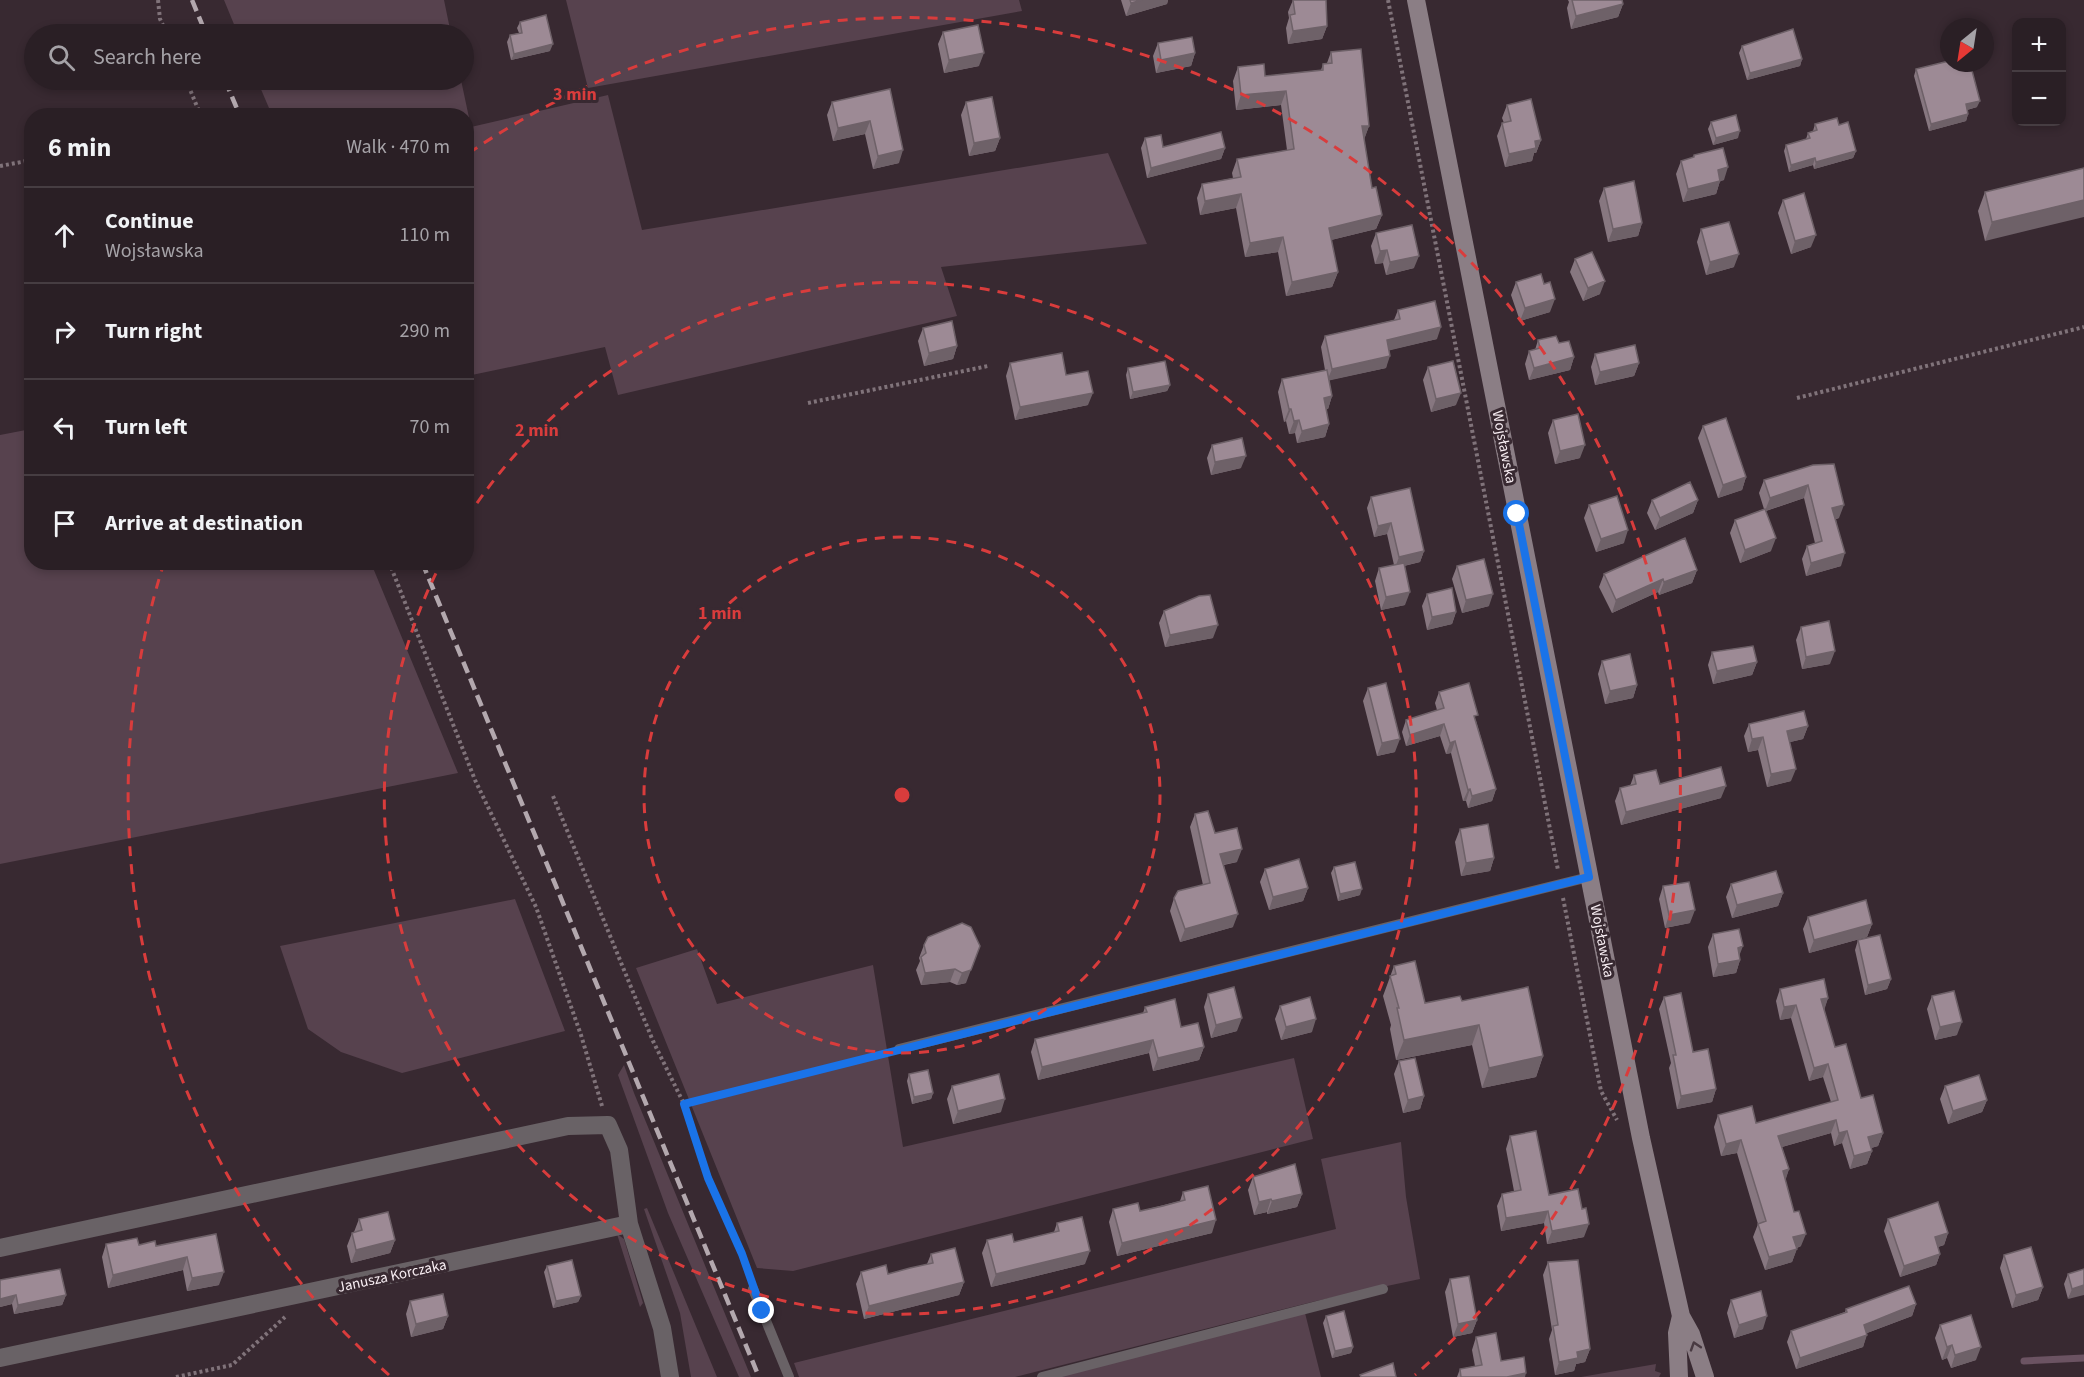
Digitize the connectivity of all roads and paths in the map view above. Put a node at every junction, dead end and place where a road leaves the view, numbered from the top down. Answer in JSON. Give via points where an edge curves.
{"nodes":[{"id":1,"x":158,"y":0,"type":"edge"},
{"id":2,"x":1388,"y":0,"type":"edge"},
{"id":3,"x":1416,"y":0,"type":"edge"},
{"id":4,"x":162,"y":24,"type":"edge"},
{"id":5,"x":190,"y":90,"type":"edge"},
{"id":6,"x":198,"y":108,"type":"edge"},
{"id":7,"x":24,"y":162,"type":"edge"},
{"id":8,"x":0,"y":166,"type":"edge"},
{"id":9,"x":2084,"y":327,"type":"edge"},
{"id":10,"x":988,"y":366,"type":"dead end"},
{"id":11,"x":1797,"y":398,"type":"dead end"},
{"id":12,"x":808,"y":403,"type":"dead end"},
{"id":13,"x":392,"y":570,"type":"edge"},
{"id":14,"x":553,"y":796,"type":"dead end"},
{"id":15,"x":1589,"y":877,"type":"junction"},
{"id":16,"x":1561,"y":884,"type":"junction"},
{"id":17,"x":899,"y":1049,"type":"joint"},
{"id":18,"x":684,"y":1104,"type":"junction"},
{"id":19,"x":608,"y":1125,"type":"junction"},
{"id":20,"x":1621,"y":1127,"type":"dead end"},
{"id":21,"x":629,"y":1224,"type":"junction"},
{"id":22,"x":0,"y":1248,"type":"edge"},
{"id":23,"x":753,"y":1289,"type":"joint"},
{"id":24,"x":1383,"y":1289,"type":"dead end"},
{"id":25,"x":312,"y":1293,"type":"junction"},
{"id":26,"x":1681,"y":1316,"type":"junction"},
{"id":27,"x":0,"y":1358,"type":"edge"},
{"id":28,"x":176,"y":1377,"type":"edge"},
{"id":29,"x":670,"y":1377,"type":"edge"},
{"id":30,"x":789,"y":1377,"type":"edge"},
{"id":31,"x":1042,"y":1377,"type":"edge"},
{"id":32,"x":1679,"y":1377,"type":"edge"},
{"id":33,"x":1705,"y":1377,"type":"edge"}],
"edges":[{"from":1,"to":4,"type":"path"},
{"from":2,"to":16,"type":"path"},
{"from":3,"to":15,"type":"street","name":"Wojsławska"},
{"from":5,"to":6,"type":"path"},
{"from":7,"to":8,"type":"path"},
{"from":9,"to":11,"type":"path"},
{"from":10,"to":12,"type":"path"},
{"from":13,"to":19,"type":"path","via":[[475,780],[536,907]]},
{"from":14,"to":18,"type":"path","via":[[653,1041]]},
{"from":15,"to":16,"type":"lane"},
{"from":15,"to":26,"type":"street","name":"Wojsławska"},
{"from":16,"to":17,"type":"lane"},
{"from":16,"to":20,"type":"path","via":[[1601,1091]]},
{"from":17,"to":18,"type":"path"},
{"from":18,"to":23,"type":"path","via":[[708,1178]]},
{"from":19,"to":21,"type":"street","via":[[619,1150]]},
{"from":19,"to":22,"type":"street","via":[[568,1126]]},
{"from":21,"to":25,"type":"street","name":"Janusza Korczaka"},
{"from":21,"to":29,"type":"street","via":[[662,1328]]},
{"from":23,"to":30,"type":"lane"},
{"from":24,"to":31,"type":"lane"},
{"from":25,"to":27,"type":"street","name":"Janusza Korczaka"},
{"from":25,"to":28,"type":"path","via":[[232,1365]]},
{"from":26,"to":32,"type":"street","name":"Wojsławska","via":[[1677,1333]]},
{"from":33,"to":26,"type":"street","name":"Wojsławska","one_way":true}]}
